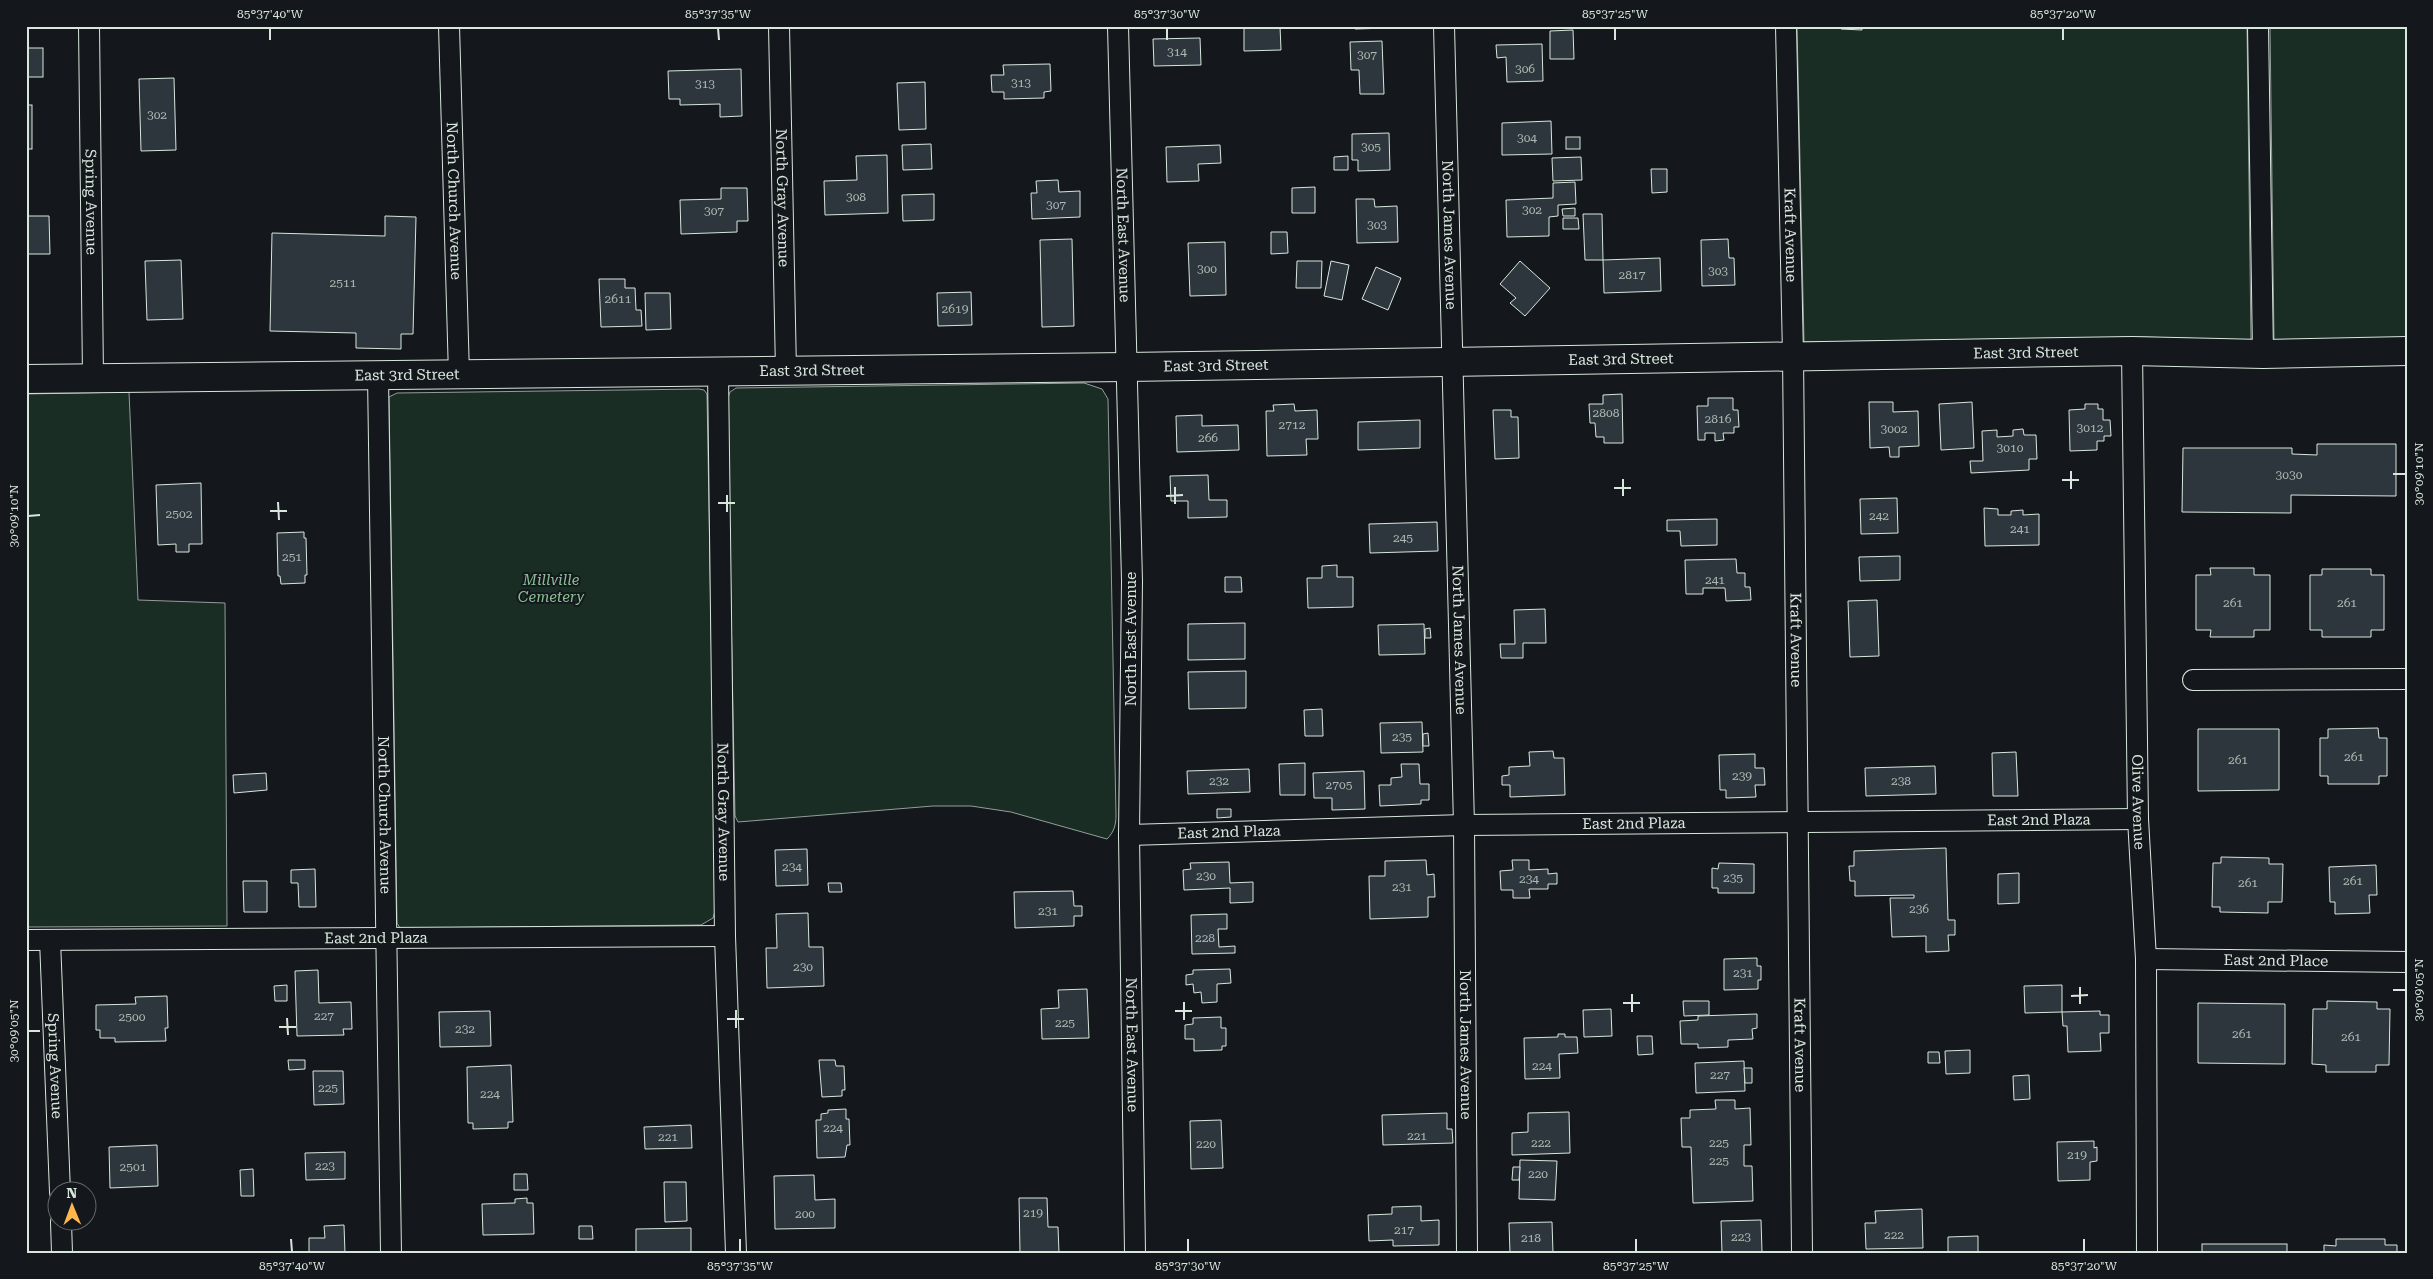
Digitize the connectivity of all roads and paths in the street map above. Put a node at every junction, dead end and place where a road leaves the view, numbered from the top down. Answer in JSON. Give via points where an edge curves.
{"nodes":[{"id":1,"x":89,"y":26,"type":"edge"},
{"id":2,"x":449,"y":26,"type":"edge"},
{"id":3,"x":779,"y":26,"type":"edge"},
{"id":4,"x":1118,"y":26,"type":"edge"},
{"id":5,"x":1444,"y":26,"type":"edge"},
{"id":6,"x":1786,"y":26,"type":"edge"},
{"id":7,"x":2258,"y":26,"type":"edge"},
{"id":8,"x":2132,"y":351,"type":"junction"},
{"id":9,"x":2407,"y":351,"type":"edge"},
{"id":10,"x":2262,"y":354,"type":"junction"},
{"id":11,"x":1793,"y":355,"type":"junction"},
{"id":12,"x":1453,"y":360,"type":"junction"},
{"id":13,"x":1127,"y":367,"type":"junction"},
{"id":14,"x":786,"y":371,"type":"junction"},
{"id":15,"x":718,"y":372,"type":"junction"},
{"id":16,"x":459,"y":375,"type":"junction"},
{"id":17,"x":378,"y":376,"type":"junction"},
{"id":18,"x":93,"y":378,"type":"junction"},
{"id":19,"x":26,"y":379,"type":"edge"},
{"id":20,"x":2407,"y":679,"type":"edge"},
{"id":21,"x":2193,"y":680,"type":"dead end"},
{"id":22,"x":2138,"y":819,"type":"junction"},
{"id":23,"x":1798,"y":821,"type":"junction"},
{"id":24,"x":1464,"y":825,"type":"junction"},
{"id":25,"x":1129,"y":835,"type":"junction"},
{"id":26,"x":724,"y":936,"type":"junction"},
{"id":27,"x":386,"y":937,"type":"junction"},
{"id":28,"x":26,"y":940,"type":"edge"},
{"id":29,"x":50,"y":940,"type":"junction"},
{"id":30,"x":2146,"y":959,"type":"junction"},
{"id":31,"x":2407,"y":962,"type":"edge"},
{"id":32,"x":60,"y":1182,"type":"edge"},
{"id":33,"x":61,"y":1232,"type":"edge"},
{"id":34,"x":62,"y":1253,"type":"edge"},
{"id":35,"x":391,"y":1253,"type":"edge"},
{"id":36,"x":736,"y":1253,"type":"edge"},
{"id":37,"x":1135,"y":1253,"type":"edge"},
{"id":38,"x":1468,"y":1253,"type":"edge"},
{"id":39,"x":1802,"y":1253,"type":"edge"},
{"id":40,"x":2147,"y":1253,"type":"edge"}],
"edges":[{"from":1,"to":18,"type":"street","name":"Spring Avenue"},
{"from":2,"to":16,"type":"street","name":"North Church Avenue"},
{"from":3,"to":14,"type":"street","name":"North Gray Avenue"},
{"from":4,"to":13,"type":"street","name":"North East Avenue"},
{"from":5,"to":12,"type":"street","name":"North James Avenue"},
{"from":6,"to":11,"type":"street","name":"Kraft Avenue"},
{"from":7,"to":10,"type":"street"},
{"from":8,"to":10,"type":"street","name":"East 3rd Street"},
{"from":8,"to":11,"type":"street","name":"East 3rd Street"},
{"from":8,"to":22,"type":"street","name":"Olive Avenue"},
{"from":9,"to":10,"type":"street","name":"East 3rd Street"},
{"from":11,"to":12,"type":"street","name":"East 3rd Street"},
{"from":11,"to":23,"type":"street","name":"Kraft Avenue"},
{"from":12,"to":13,"type":"street","name":"East 3rd Street"},
{"from":12,"to":24,"type":"street","name":"North James Avenue"},
{"from":13,"to":14,"type":"street","name":"East 3rd Street"},
{"from":13,"to":25,"type":"street","name":"North East Avenue","via":[[1132,581]]},
{"from":14,"to":15,"type":"street","name":"East 3rd Street"},
{"from":15,"to":16,"type":"street","name":"East 3rd Street"},
{"from":15,"to":26,"type":"street","name":"North Gray Avenue"},
{"from":16,"to":17,"type":"street","name":"East 3rd Street"},
{"from":17,"to":18,"type":"street","name":"East 3rd Street"},
{"from":17,"to":27,"type":"street","name":"North Church Avenue"},
{"from":18,"to":19,"type":"street","name":"East 3rd Street"},
{"from":20,"to":21,"type":"street"},
{"from":22,"to":23,"type":"street","name":"East 2nd Plaza"},
{"from":22,"to":30,"type":"street","name":"Olive Avenue"},
{"from":23,"to":24,"type":"street","name":"East 2nd Plaza"},
{"from":23,"to":39,"type":"street","name":"Kraft Avenue"},
{"from":24,"to":25,"type":"street","name":"East 2nd Plaza"},
{"from":24,"to":38,"type":"street","name":"North James Avenue"},
{"from":25,"to":37,"type":"street","name":"North East Avenue"},
{"from":26,"to":27,"type":"street","name":"East 2nd Plaza"},
{"from":26,"to":36,"type":"street","name":"North Gray Avenue"},
{"from":27,"to":29,"type":"street","name":"East 2nd Plaza"},
{"from":27,"to":35,"type":"street","name":"North Church Avenue"},
{"from":28,"to":29,"type":"street","name":"East 2nd Plaza"},
{"from":29,"to":32,"type":"street","name":"Spring Avenue"},
{"from":30,"to":31,"type":"street","name":"East 2nd Place"},
{"from":30,"to":40,"type":"street","name":"Olive Avenue"},
{"from":33,"to":34,"type":"street"}]}
